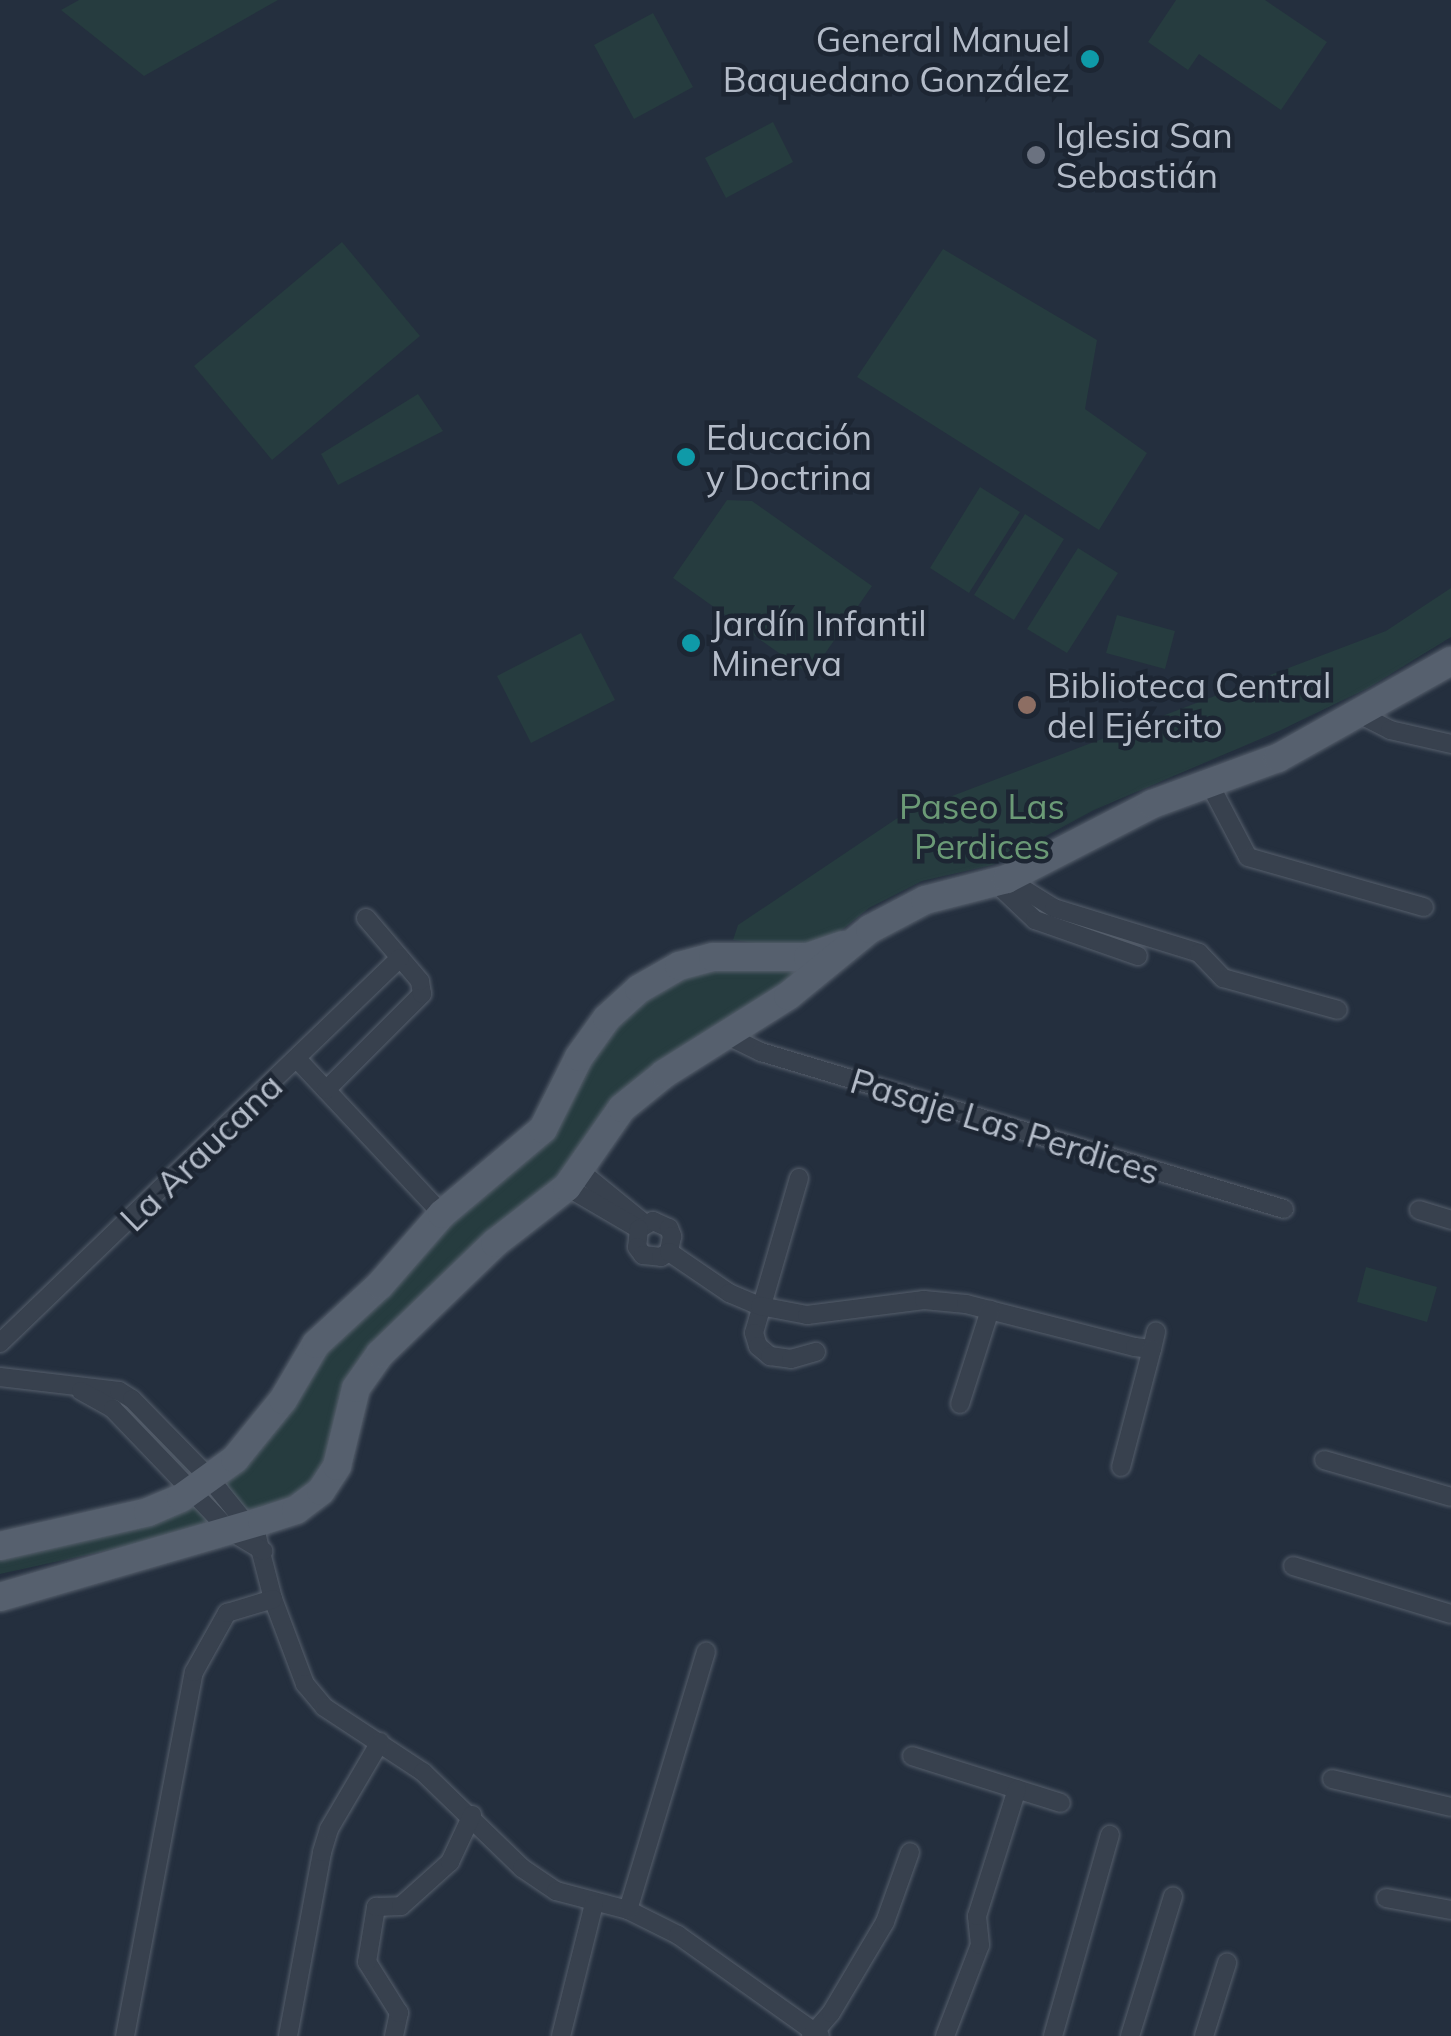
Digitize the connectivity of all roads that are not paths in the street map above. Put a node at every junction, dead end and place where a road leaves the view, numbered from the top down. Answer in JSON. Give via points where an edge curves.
{"nodes":[{"id":1,"x":1451,"y":661,"type":"edge"},
{"id":2,"x":1361,"y":715,"type":"junction"},
{"id":3,"x":1451,"y":744,"type":"edge"},
{"id":4,"x":1210,"y":785,"type":"junction"},
{"id":5,"x":1002,"y":881,"type":"junction"},
{"id":6,"x":1424,"y":907,"type":"dead end"},
{"id":7,"x":366,"y":918,"type":"dead end"},
{"id":8,"x":870,"y":929,"type":"junction"},
{"id":9,"x":1138,"y":956,"type":"dead end"},
{"id":10,"x":400,"y":958,"type":"junction"},
{"id":11,"x":783,"y":958,"type":"junction"},
{"id":12,"x":788,"y":996,"type":"junction"},
{"id":13,"x":1338,"y":1010,"type":"dead end"},
{"id":14,"x":728,"y":1036,"type":"junction"},
{"id":15,"x":298,"y":1060,"type":"junction"},
{"id":16,"x":326,"y":1090,"type":"junction"},
{"id":17,"x":799,"y":1178,"type":"dead end"},
{"id":18,"x":573,"y":1179,"type":"junction"},
{"id":19,"x":1284,"y":1209,"type":"dead end"},
{"id":20,"x":1419,"y":1210,"type":"dead end"},
{"id":21,"x":442,"y":1214,"type":"junction"},
{"id":22,"x":1451,"y":1220,"type":"edge"},
{"id":23,"x":760,"y":1306,"type":"junction"},
{"id":24,"x":990,"y":1310,"type":"junction"},
{"id":25,"x":0,"y":1343,"type":"edge"},
{"id":26,"x":816,"y":1352,"type":"dead end"},
{"id":27,"x":0,"y":1377,"type":"edge"},
{"id":28,"x":960,"y":1404,"type":"dead end"},
{"id":29,"x":1324,"y":1460,"type":"dead end"},
{"id":30,"x":1122,"y":1467,"type":"dead end"},
{"id":31,"x":202,"y":1484,"type":"junction"},
{"id":32,"x":1451,"y":1497,"type":"edge"},
{"id":33,"x":240,"y":1528,"type":"junction"},
{"id":34,"x":0,"y":1546,"type":"edge"},
{"id":35,"x":1293,"y":1566,"type":"dead end"},
{"id":36,"x":0,"y":1598,"type":"edge"},
{"id":37,"x":273,"y":1599,"type":"junction"},
{"id":38,"x":1451,"y":1614,"type":"edge"},
{"id":39,"x":706,"y":1652,"type":"dead end"},
{"id":40,"x":380,"y":1742,"type":"junction"},
{"id":41,"x":912,"y":1756,"type":"dead end"},
{"id":42,"x":1332,"y":1779,"type":"dead end"},
{"id":43,"x":1017,"y":1789,"type":"junction"},
{"id":44,"x":1062,"y":1803,"type":"dead end"},
{"id":45,"x":1451,"y":1808,"type":"edge"},
{"id":46,"x":472,"y":1815,"type":"junction"},
{"id":47,"x":1110,"y":1835,"type":"dead end"},
{"id":48,"x":910,"y":1852,"type":"dead end"},
{"id":49,"x":1173,"y":1896,"type":"dead end"},
{"id":50,"x":1386,"y":1898,"type":"dead end"},
{"id":51,"x":594,"y":1904,"type":"junction"},
{"id":52,"x":628,"y":1910,"type":"junction"},
{"id":53,"x":1451,"y":1910,"type":"edge"},
{"id":54,"x":1227,"y":1963,"type":"dead end"},
{"id":55,"x":815,"y":2035,"type":"edge"},
{"id":56,"x":124,"y":2036,"type":"edge"},
{"id":57,"x":288,"y":2036,"type":"edge"},
{"id":58,"x":394,"y":2036,"type":"edge"},
{"id":59,"x":561,"y":2036,"type":"edge"},
{"id":60,"x":946,"y":2036,"type":"edge"},
{"id":61,"x":1054,"y":2036,"type":"edge"},
{"id":62,"x":1130,"y":2036,"type":"edge"},
{"id":63,"x":1204,"y":2036,"type":"edge"}],
"edges":[{"from":1,"to":2,"type":"main road"},
{"from":2,"to":3,"type":"street","via":[[1390,730]]},
{"from":2,"to":4,"type":"main road"},
{"from":4,"to":5,"type":"main road","via":[[1097,830]]},
{"from":4,"to":6,"type":"street","via":[[1248,857]]},
{"from":5,"to":8,"type":"main road","via":[[925,900]]},
{"from":5,"to":9,"type":"street","via":[[1036,920]]},
{"from":5,"to":13,"type":"street","via":[[1054,908],[1199,953],[1223,978]]},
{"from":7,"to":10,"type":"street","name":"La Araucana"},
{"from":8,"to":11,"type":"main road","via":[[824,954]]},
{"from":8,"to":12,"type":"main road"},
{"from":10,"to":15,"type":"street","name":"La Araucana"},
{"from":10,"to":16,"type":"street","name":"La Araucana","via":[[420,982],[420,1000]]},
{"from":11,"to":12,"type":"main road","via":[[793,965]]},
{"from":11,"to":21,"type":"main road","via":[[713,957],[679,966],[639,989],[579,1057],[543,1130]]},
{"from":12,"to":14,"type":"main road"},
{"from":14,"to":18,"type":"main road","via":[[622,1108]]},
{"from":14,"to":19,"type":"street","name":"Pasaje Las Perdices","via":[[761,1052]]},
{"from":15,"to":16,"type":"street"},
{"from":15,"to":25,"type":"street","name":"La Araucana"},
{"from":16,"to":21,"type":"street"},
{"from":17,"to":23,"type":"street"},
{"from":18,"to":23,"type":"street","via":[[642,1226],[643,1255],[669,1252]]},
{"from":18,"to":33,"type":"main road","via":[[494,1243],[380,1354],[356,1388],[337,1466],[322,1492],[296,1510]]},
{"from":20,"to":22,"type":"street"},
{"from":21,"to":31,"type":"main road","via":[[316,1344],[235,1459]]},
{"from":23,"to":24,"type":"street","via":[[807,1314],[924,1300]]},
{"from":23,"to":26,"type":"street","via":[[754,1333],[770,1356]]},
{"from":24,"to":28,"type":"street"},
{"from":24,"to":30,"type":"street","via":[[1154,1340]]},
{"from":27,"to":31,"type":"street","via":[[119,1391]]},
{"from":29,"to":32,"type":"street"},
{"from":31,"to":33,"type":"street"},
{"from":31,"to":34,"type":"main road","via":[[148,1512]]},
{"from":33,"to":36,"type":"main road"},
{"from":33,"to":37,"type":"street","via":[[263,1551]]},
{"from":35,"to":38,"type":"street"},
{"from":37,"to":40,"type":"street","via":[[305,1684],[324,1708]]},
{"from":37,"to":56,"type":"street","via":[[227,1612],[194,1672]]},
{"from":39,"to":52,"type":"street"},
{"from":40,"to":46,"type":"street"},
{"from":40,"to":57,"type":"street","via":[[329,1829]]},
{"from":41,"to":43,"type":"street"},
{"from":42,"to":45,"type":"street"},
{"from":43,"to":44,"type":"street"},
{"from":43,"to":60,"type":"street","via":[[977,1916],[980,1945]]},
{"from":46,"to":51,"type":"street","via":[[522,1868],[556,1891]]},
{"from":46,"to":58,"type":"street","via":[[450,1862],[402,1906],[376,1908],[367,1962],[398,2013]]},
{"from":47,"to":61,"type":"street"},
{"from":48,"to":55,"type":"street","via":[[885,1922]]},
{"from":49,"to":62,"type":"street"},
{"from":50,"to":53,"type":"street"},
{"from":51,"to":52,"type":"street"},
{"from":51,"to":59,"type":"street"},
{"from":52,"to":55,"type":"street","via":[[678,1935]]},
{"from":54,"to":63,"type":"street"}]}
